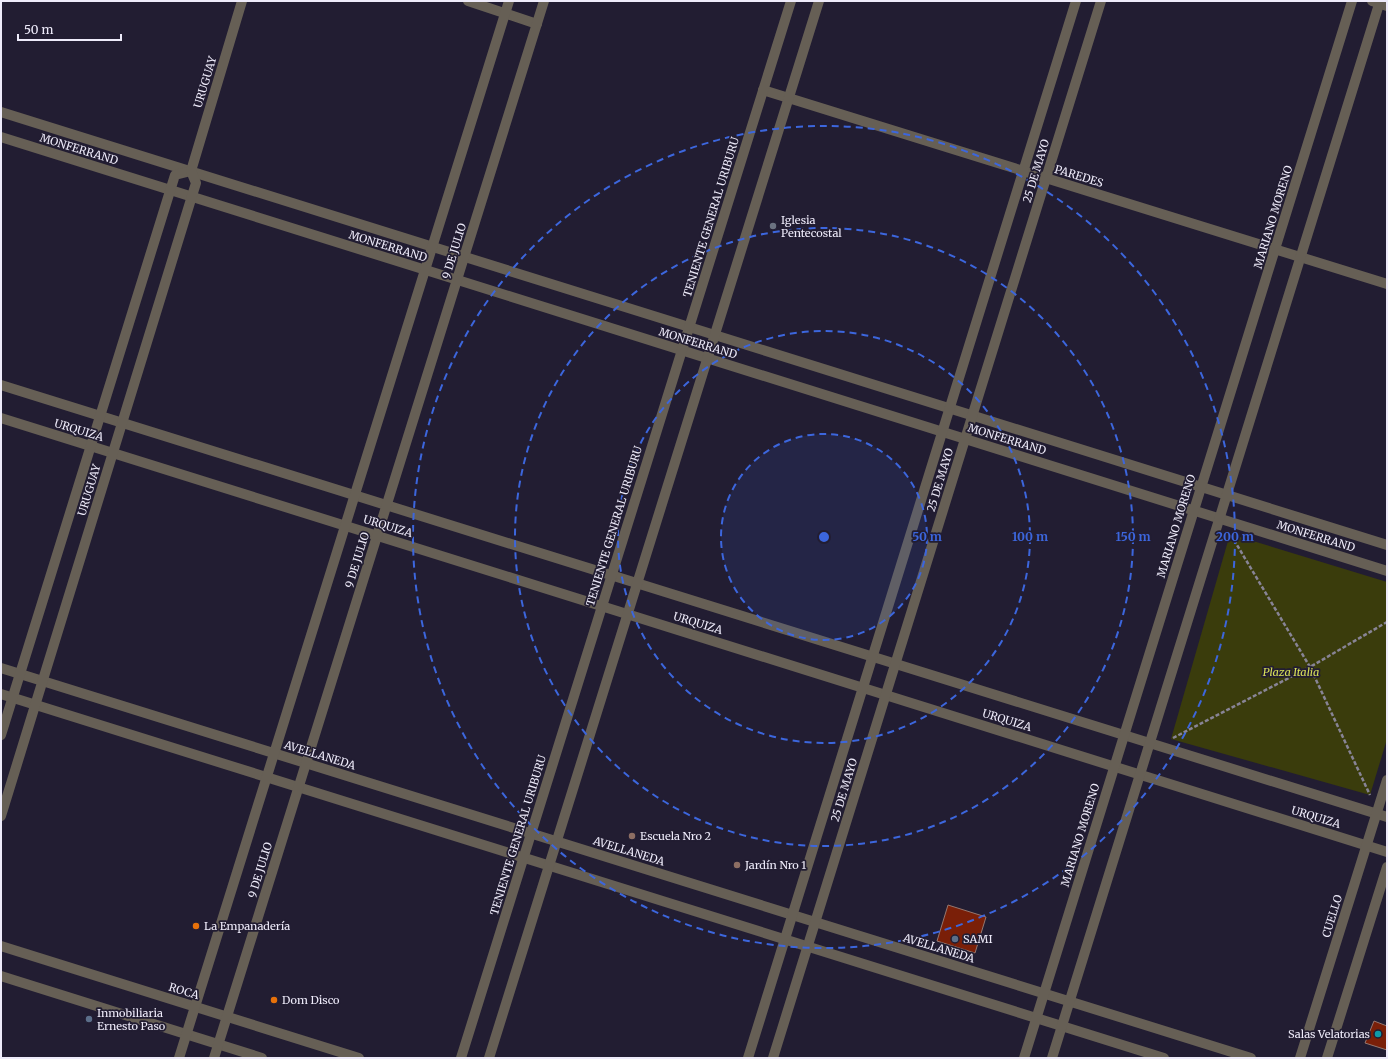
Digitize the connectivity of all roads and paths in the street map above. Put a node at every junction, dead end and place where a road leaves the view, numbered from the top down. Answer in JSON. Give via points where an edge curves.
{"nodes":[{"id":1,"x":242,"y":1,"type":"edge"},
{"id":2,"x":468,"y":1,"type":"edge"},
{"id":3,"x":509,"y":1,"type":"edge"},
{"id":4,"x":544,"y":1,"type":"edge"},
{"id":5,"x":791,"y":1,"type":"edge"},
{"id":6,"x":819,"y":1,"type":"edge"},
{"id":7,"x":1076,"y":1,"type":"edge"},
{"id":8,"x":1101,"y":1,"type":"edge"},
{"id":9,"x":1352,"y":1,"type":"edge"},
{"id":10,"x":1379,"y":3,"type":"edge"},
{"id":11,"x":505,"y":13,"type":"junction"},
{"id":12,"x":537,"y":24,"type":"junction"},
{"id":13,"x":763,"y":90,"type":"junction"},
{"id":14,"x":789,"y":98,"type":"junction"},
{"id":15,"x":1,"y":112,"type":"edge"},
{"id":16,"x":1,"y":137,"type":"edge"},
{"id":17,"x":191,"y":171,"type":"junction"},
{"id":18,"x":1023,"y":171,"type":"junction"},
{"id":19,"x":1046,"y":178,"type":"junction"},
{"id":20,"x":170,"y":190,"type":"junction"},
{"id":21,"x":192,"y":197,"type":"junction"},
{"id":22,"x":432,"y":246,"type":"junction"},
{"id":23,"x":1275,"y":249,"type":"junction"},
{"id":24,"x":464,"y":256,"type":"junction"},
{"id":25,"x":1300,"y":257,"type":"junction"},
{"id":26,"x":425,"y":270,"type":"junction"},
{"id":27,"x":457,"y":280,"type":"junction"},
{"id":28,"x":1387,"y":284,"type":"edge"},
{"id":29,"x":689,"y":327,"type":"junction"},
{"id":30,"x":715,"y":335,"type":"junction"},
{"id":31,"x":682,"y":350,"type":"junction"},
{"id":32,"x":708,"y":358,"type":"junction"},
{"id":33,"x":1,"y":385,"type":"edge"},
{"id":34,"x":949,"y":408,"type":"junction"},
{"id":35,"x":973,"y":415,"type":"junction"},
{"id":36,"x":100,"y":416,"type":"junction"},
{"id":37,"x":1,"y":418,"type":"edge"},
{"id":38,"x":122,"y":423,"type":"junction"},
{"id":39,"x":942,"y":432,"type":"junction"},
{"id":40,"x":965,"y":439,"type":"junction"},
{"id":41,"x":91,"y":446,"type":"junction"},
{"id":42,"x":113,"y":453,"type":"junction"},
{"id":43,"x":1201,"y":487,"type":"junction"},
{"id":44,"x":355,"y":495,"type":"junction"},
{"id":45,"x":1227,"y":495,"type":"junction"},
{"id":46,"x":387,"y":505,"type":"junction"},
{"id":47,"x":1194,"y":511,"type":"junction"},
{"id":48,"x":1219,"y":518,"type":"junction"},
{"id":49,"x":345,"y":525,"type":"junction"},
{"id":50,"x":1230,"y":534,"type":"dead end"},
{"id":51,"x":377,"y":536,"type":"junction"},
{"id":52,"x":1387,"y":545,"type":"edge"},
{"id":53,"x":1387,"y":571,"type":"edge"},
{"id":54,"x":612,"y":575,"type":"junction"},
{"id":55,"x":638,"y":583,"type":"junction"},
{"id":56,"x":602,"y":606,"type":"junction"},
{"id":57,"x":628,"y":614,"type":"junction"},
{"id":58,"x":1387,"y":622,"type":"edge"},
{"id":59,"x":872,"y":656,"type":"junction"},
{"id":60,"x":895,"y":664,"type":"junction"},
{"id":61,"x":1310,"y":667,"type":"junction"},
{"id":62,"x":1,"y":668,"type":"edge"},
{"id":63,"x":20,"y":674,"type":"junction"},
{"id":64,"x":43,"y":681,"type":"junction"},
{"id":65,"x":862,"y":688,"type":"junction"},
{"id":66,"x":1,"y":694,"type":"edge"},
{"id":67,"x":886,"y":695,"type":"junction"},
{"id":68,"x":13,"y":698,"type":"junction"},
{"id":69,"x":35,"y":705,"type":"junction"},
{"id":70,"x":1,"y":735,"type":"edge"},
{"id":71,"x":1124,"y":735,"type":"junction"},
{"id":72,"x":1171,"y":739,"type":"dead end"},
{"id":73,"x":1150,"y":743,"type":"junction"},
{"id":74,"x":274,"y":753,"type":"junction"},
{"id":75,"x":306,"y":763,"type":"junction"},
{"id":76,"x":1114,"y":766,"type":"junction"},
{"id":77,"x":1140,"y":774,"type":"junction"},
{"id":78,"x":266,"y":777,"type":"junction"},
{"id":79,"x":1387,"y":780,"type":"edge"},
{"id":80,"x":299,"y":787,"type":"junction"},
{"id":81,"x":1370,"y":795,"type":"dead end"},
{"id":82,"x":1377,"y":813,"type":"junction"},
{"id":83,"x":1,"y":816,"type":"edge"},
{"id":84,"x":1387,"y":817,"type":"edge"},
{"id":85,"x":531,"y":833,"type":"junction"},
{"id":86,"x":557,"y":841,"type":"junction"},
{"id":87,"x":1367,"y":845,"type":"junction"},
{"id":88,"x":1387,"y":852,"type":"edge"},
{"id":89,"x":523,"y":858,"type":"junction"},
{"id":90,"x":549,"y":866,"type":"junction"},
{"id":91,"x":1387,"y":867,"type":"edge"},
{"id":92,"x":792,"y":915,"type":"junction"},
{"id":93,"x":815,"y":922,"type":"junction"},
{"id":94,"x":784,"y":939,"type":"junction"},
{"id":95,"x":1,"y":946,"type":"edge"},
{"id":96,"x":807,"y":947,"type":"junction"},
{"id":97,"x":1,"y":976,"type":"edge"},
{"id":98,"x":1044,"y":993,"type":"junction"},
{"id":99,"x":1070,"y":1001,"type":"junction"},
{"id":100,"x":195,"y":1007,"type":"junction"},
{"id":101,"x":227,"y":1017,"type":"junction"},
{"id":102,"x":1036,"y":1018,"type":"junction"},
{"id":103,"x":1062,"y":1026,"type":"junction"},
{"id":104,"x":186,"y":1034,"type":"junction"},
{"id":105,"x":218,"y":1044,"type":"junction"},
{"id":106,"x":179,"y":1058,"type":"edge"},
{"id":107,"x":214,"y":1058,"type":"edge"},
{"id":108,"x":262,"y":1058,"type":"edge"},
{"id":109,"x":360,"y":1058,"type":"edge"},
{"id":110,"x":461,"y":1058,"type":"edge"},
{"id":111,"x":489,"y":1058,"type":"edge"},
{"id":112,"x":748,"y":1058,"type":"edge"},
{"id":113,"x":773,"y":1058,"type":"edge"},
{"id":114,"x":1024,"y":1058,"type":"edge"},
{"id":115,"x":1052,"y":1058,"type":"edge"},
{"id":116,"x":1164,"y":1058,"type":"edge"},
{"id":117,"x":1251,"y":1058,"type":"edge"},
{"id":118,"x":1300,"y":1058,"type":"edge"},
{"id":119,"x":1327,"y":1058,"type":"edge"}],
"edges":[{"from":1,"to":17,"type":"street","name":"URUGUAY"},
{"from":2,"to":11,"type":"street"},
{"from":3,"to":11,"type":"street","name":"9 DE JULIO"},
{"from":4,"to":12,"type":"street","name":"9 DE JULIO"},
{"from":5,"to":13,"type":"street","name":"TENIENTE GENERAL URIBURU"},
{"from":6,"to":14,"type":"street"},
{"from":7,"to":18,"type":"street","name":"25 DE MAYO"},
{"from":8,"to":19,"type":"street","name":"25 DE MAYO"},
{"from":9,"to":23,"type":"street","name":"MARIANO MORENO"},
{"from":10,"to":25,"type":"street"},
{"from":11,"to":12,"type":"street"},
{"from":11,"to":22,"type":"street","name":"9 DE JULIO"},
{"from":12,"to":24,"type":"street","name":"9 DE JULIO"},
{"from":13,"to":14,"type":"street","name":"PAREDES"},
{"from":13,"to":29,"type":"street","name":"TENIENTE GENERAL URIBURU"},
{"from":14,"to":18,"type":"street","name":"PAREDES"},
{"from":14,"to":30,"type":"street"},
{"from":15,"to":17,"type":"street","name":"MONFERRAND"},
{"from":16,"to":20,"type":"street","name":"MONFERRAND"},
{"from":17,"to":20,"type":"street","name":"URUGUAY","via":[[175,175]]},
{"from":17,"to":21,"type":"street","name":"URUGUAY","via":[[196,183]]},
{"from":17,"to":22,"type":"street","name":"MONFERRAND"},
{"from":18,"to":19,"type":"street","name":"PAREDES"},
{"from":18,"to":34,"type":"street","name":"25 DE MAYO"},
{"from":19,"to":23,"type":"street","name":"PAREDES"},
{"from":19,"to":35,"type":"street","name":"25 DE MAYO"},
{"from":20,"to":21,"type":"street","name":"MONFERRAND"},
{"from":20,"to":36,"type":"street","name":"URUGUAY"},
{"from":21,"to":26,"type":"street","name":"MONFERRAND"},
{"from":21,"to":38,"type":"street","name":"URUGUAY"},
{"from":22,"to":24,"type":"street","name":"MONFERRAND"},
{"from":22,"to":26,"type":"street","name":"9 DE JULIO"},
{"from":23,"to":25,"type":"street","name":"PAREDES"},
{"from":23,"to":43,"type":"street","name":"MARIANO MORENO"},
{"from":24,"to":27,"type":"street","name":"9 DE JULIO"},
{"from":24,"to":29,"type":"street","name":"MONFERRAND"},
{"from":25,"to":28,"type":"street","name":"PAREDES"},
{"from":25,"to":45,"type":"street"},
{"from":26,"to":27,"type":"street","name":"MONFERRAND"},
{"from":26,"to":44,"type":"street","name":"9 DE JULIO"},
{"from":27,"to":31,"type":"street","name":"MONFERRAND"},
{"from":27,"to":46,"type":"street","name":"9 DE JULIO"},
{"from":29,"to":30,"type":"street","name":"MONFERRAND"},
{"from":29,"to":31,"type":"street","name":"TENIENTE GENERAL URIBURU"},
{"from":30,"to":32,"type":"street"},
{"from":30,"to":34,"type":"street","name":"MONFERRAND"},
{"from":31,"to":32,"type":"street","name":"MONFERRAND"},
{"from":31,"to":54,"type":"street","name":"TENIENTE GENERAL URIBURU"},
{"from":32,"to":39,"type":"street","name":"MONFERRAND"},
{"from":32,"to":55,"type":"street"},
{"from":33,"to":36,"type":"street","name":"URQUIZA"},
{"from":34,"to":35,"type":"street","name":"MONFERRAND"},
{"from":34,"to":39,"type":"street","name":"25 DE MAYO"},
{"from":35,"to":40,"type":"street","name":"25 DE MAYO"},
{"from":35,"to":43,"type":"street","name":"MONFERRAND"},
{"from":36,"to":38,"type":"street","name":"URQUIZA"},
{"from":36,"to":41,"type":"street","name":"URUGUAY"},
{"from":37,"to":41,"type":"street","name":"URQUIZA"},
{"from":38,"to":42,"type":"street","name":"URUGUAY"},
{"from":38,"to":44,"type":"street","name":"URQUIZA"},
{"from":39,"to":40,"type":"street","name":"MONFERRAND"},
{"from":39,"to":59,"type":"street","name":"25 DE MAYO"},
{"from":40,"to":47,"type":"street","name":"MONFERRAND"},
{"from":40,"to":60,"type":"street","name":"25 DE MAYO"},
{"from":41,"to":42,"type":"street","name":"URQUIZA"},
{"from":41,"to":63,"type":"street","name":"URUGUAY"},
{"from":42,"to":49,"type":"street","name":"URQUIZA"},
{"from":42,"to":64,"type":"street","name":"URUGUAY"},
{"from":43,"to":45,"type":"street","name":"MONFERRAND"},
{"from":43,"to":47,"type":"street","name":"MARIANO MORENO"},
{"from":44,"to":46,"type":"street","name":"URQUIZA"},
{"from":44,"to":49,"type":"street","name":"9 DE JULIO"},
{"from":45,"to":48,"type":"street"},
{"from":45,"to":52,"type":"street","name":"MONFERRAND"},
{"from":46,"to":51,"type":"street","name":"9 DE JULIO"},
{"from":46,"to":54,"type":"street","name":"URQUIZA"},
{"from":47,"to":48,"type":"street","name":"MONFERRAND"},
{"from":47,"to":71,"type":"street","name":"MARIANO MORENO"},
{"from":48,"to":53,"type":"street","name":"MONFERRAND"},
{"from":48,"to":73,"type":"street"},
{"from":49,"to":51,"type":"street","name":"URQUIZA"},
{"from":49,"to":74,"type":"street","name":"9 DE JULIO"},
{"from":50,"to":61,"type":"path"},
{"from":51,"to":56,"type":"street","name":"URQUIZA"},
{"from":51,"to":75,"type":"street","name":"9 DE JULIO"},
{"from":54,"to":55,"type":"street","name":"URQUIZA"},
{"from":54,"to":56,"type":"street","name":"TENIENTE GENERAL URIBURU"},
{"from":55,"to":57,"type":"street"},
{"from":55,"to":59,"type":"street","name":"URQUIZA"},
{"from":56,"to":57,"type":"street","name":"URQUIZA"},
{"from":56,"to":85,"type":"street","name":"TENIENTE GENERAL URIBURU"},
{"from":57,"to":65,"type":"street","name":"URQUIZA"},
{"from":57,"to":86,"type":"street"},
{"from":58,"to":61,"type":"path"},
{"from":59,"to":60,"type":"street","name":"URQUIZA"},
{"from":59,"to":65,"type":"street","name":"25 DE MAYO"},
{"from":60,"to":67,"type":"street","name":"25 DE MAYO"},
{"from":60,"to":71,"type":"street","name":"URQUIZA"},
{"from":61,"to":72,"type":"path"},
{"from":61,"to":81,"type":"path"},
{"from":62,"to":63,"type":"street","name":"AVELLANEDA"},
{"from":63,"to":64,"type":"street","name":"AVELLANEDA"},
{"from":63,"to":68,"type":"street","name":"URUGUAY"},
{"from":64,"to":69,"type":"street","name":"URUGUAY"},
{"from":64,"to":74,"type":"street","name":"AVELLANEDA"},
{"from":65,"to":67,"type":"street","name":"URQUIZA"},
{"from":65,"to":92,"type":"street","name":"25 DE MAYO"},
{"from":66,"to":68,"type":"street"},
{"from":67,"to":76,"type":"street","name":"URQUIZA"},
{"from":67,"to":93,"type":"street","name":"25 DE MAYO"},
{"from":68,"to":69,"type":"street"},
{"from":68,"to":70,"type":"street","name":"URUGUAY"},
{"from":69,"to":78,"type":"street"},
{"from":69,"to":83,"type":"street","name":"URUGUAY"},
{"from":71,"to":73,"type":"street","name":"URQUIZA"},
{"from":71,"to":76,"type":"street","name":"MARIANO MORENO"},
{"from":73,"to":77,"type":"street"},
{"from":73,"to":82,"type":"street","name":"URQUIZA"},
{"from":74,"to":75,"type":"street","name":"AVELLANEDA"},
{"from":74,"to":78,"type":"street","name":"9 DE JULIO"},
{"from":75,"to":80,"type":"street","name":"9 DE JULIO"},
{"from":75,"to":85,"type":"street","name":"AVELLANEDA"},
{"from":76,"to":77,"type":"street","name":"URQUIZA"},
{"from":76,"to":98,"type":"street","name":"MARIANO MORENO"},
{"from":77,"to":87,"type":"street","name":"URQUIZA"},
{"from":77,"to":99,"type":"street"},
{"from":78,"to":80,"type":"street"},
{"from":78,"to":100,"type":"street","name":"9 DE JULIO"},
{"from":79,"to":82,"type":"street","name":"CUELLO"},
{"from":80,"to":89,"type":"street"},
{"from":80,"to":101,"type":"street","name":"9 DE JULIO"},
{"from":82,"to":84,"type":"street","name":"URQUIZA"},
{"from":82,"to":87,"type":"street","name":"CUELLO"},
{"from":85,"to":86,"type":"street","name":"AVELLANEDA"},
{"from":85,"to":89,"type":"street","name":"TENIENTE GENERAL URIBURU"},
{"from":86,"to":90,"type":"street"},
{"from":86,"to":92,"type":"street","name":"AVELLANEDA"},
{"from":87,"to":88,"type":"street","name":"URQUIZA"},
{"from":87,"to":118,"type":"street","name":"CUELLO"},
{"from":89,"to":90,"type":"street"},
{"from":89,"to":110,"type":"street","name":"TENIENTE GENERAL URIBURU"},
{"from":90,"to":94,"type":"street"},
{"from":90,"to":111,"type":"street"},
{"from":91,"to":119,"type":"street"},
{"from":92,"to":93,"type":"street","name":"AVELLANEDA"},
{"from":92,"to":94,"type":"street","name":"25 DE MAYO"},
{"from":93,"to":96,"type":"street","name":"25 DE MAYO"},
{"from":93,"to":98,"type":"street","name":"AVELLANEDA"},
{"from":94,"to":96,"type":"street"},
{"from":94,"to":112,"type":"street","name":"25 DE MAYO"},
{"from":95,"to":100,"type":"street","name":"ROCA"},
{"from":96,"to":102,"type":"street"},
{"from":96,"to":113,"type":"street","name":"25 DE MAYO"},
{"from":97,"to":104,"type":"street"},
{"from":98,"to":99,"type":"street","name":"AVELLANEDA"},
{"from":98,"to":102,"type":"street","name":"MARIANO MORENO"},
{"from":99,"to":103,"type":"street"},
{"from":99,"to":117,"type":"street","name":"AVELLANEDA"},
{"from":100,"to":101,"type":"street","name":"ROCA"},
{"from":100,"to":104,"type":"street","name":"9 DE JULIO"},
{"from":101,"to":105,"type":"street","name":"9 DE JULIO"},
{"from":101,"to":109,"type":"street","name":"ROCA"},
{"from":102,"to":103,"type":"street"},
{"from":102,"to":114,"type":"street","name":"MARIANO MORENO"},
{"from":103,"to":115,"type":"street"},
{"from":103,"to":116,"type":"street"},
{"from":104,"to":105,"type":"street"},
{"from":104,"to":106,"type":"street","name":"9 DE JULIO"},
{"from":105,"to":107,"type":"street","name":"9 DE JULIO"},
{"from":105,"to":108,"type":"street"}]}
